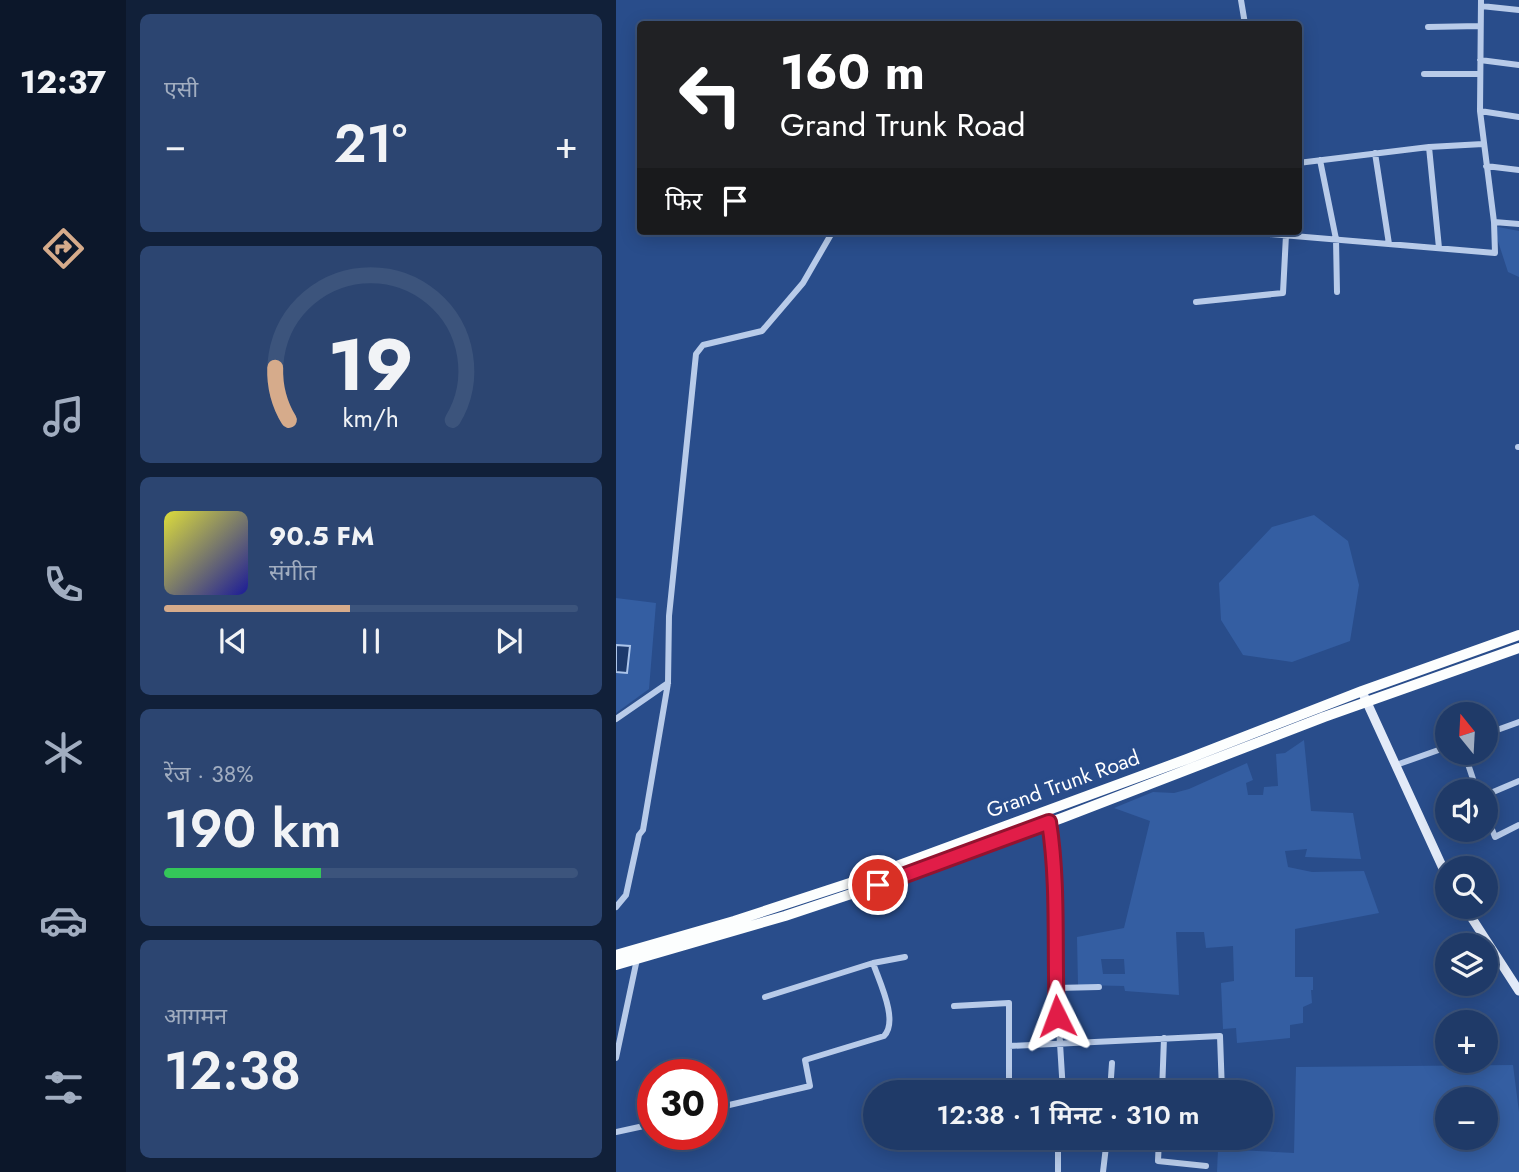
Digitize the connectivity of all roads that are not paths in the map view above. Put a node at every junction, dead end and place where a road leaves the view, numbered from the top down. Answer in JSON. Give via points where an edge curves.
{"nodes":[{"id":1,"x":1241,"y":0,"type":"edge"},
{"id":2,"x":1481,"y":3,"type":"edge"},
{"id":3,"x":1519,"y":9,"type":"edge"},
{"id":4,"x":1244,"y":21,"type":"edge"},
{"id":5,"x":1480,"y":26,"type":"junction"},
{"id":6,"x":1428,"y":27,"type":"dead end"},
{"id":7,"x":1480,"y":60,"type":"junction"},
{"id":8,"x":1519,"y":65,"type":"edge"},
{"id":9,"x":1424,"y":74,"type":"dead end"},
{"id":10,"x":1480,"y":74,"type":"junction"},
{"id":11,"x":1480,"y":111,"type":"junction"},
{"id":12,"x":1519,"y":117,"type":"edge"},
{"id":13,"x":1483,"y":144,"type":"junction"},
{"id":14,"x":1429,"y":146,"type":"junction"},
{"id":15,"x":1375,"y":153,"type":"junction"},
{"id":16,"x":1320,"y":160,"type":"junction"},
{"id":17,"x":1302,"y":162,"type":"edge"},
{"id":18,"x":1486,"y":166,"type":"junction"},
{"id":19,"x":1519,"y":170,"type":"edge"},
{"id":20,"x":1494,"y":222,"type":"junction"},
{"id":21,"x":1519,"y":224,"type":"edge"},
{"id":22,"x":831,"y":235,"type":"edge"},
{"id":23,"x":1286,"y":235,"type":"joint"},
{"id":24,"x":1336,"y":239,"type":"junction"},
{"id":25,"x":1389,"y":244,"type":"junction"},
{"id":26,"x":1439,"y":248,"type":"junction"},
{"id":27,"x":1337,"y":292,"type":"dead end"},
{"id":28,"x":1196,"y":302,"type":"dead end"},
{"id":29,"x":1519,"y":635,"type":"edge"},
{"id":30,"x":1519,"y":649,"type":"edge"},
{"id":31,"x":668,"y":683,"type":"junction"},
{"id":32,"x":1364,"y":696,"type":"junction"},
{"id":33,"x":616,"y":719,"type":"edge"},
{"id":34,"x":1519,"y":722,"type":"edge"},
{"id":35,"x":1498,"y":730,"type":"edge"},
{"id":36,"x":1435,"y":751,"type":"edge"},
{"id":37,"x":1396,"y":765,"type":"junction"},
{"id":38,"x":1519,"y":781,"type":"edge"},
{"id":39,"x":1498,"y":789,"type":"edge"},
{"id":40,"x":1049,"y":822,"type":"junction"},
{"id":41,"x":1519,"y":825,"type":"edge"},
{"id":42,"x":1498,"y":836,"type":"edge"},
{"id":43,"x":1437,"y":856,"type":"edge"},
{"id":44,"x":616,"y":907,"type":"edge"},
{"id":45,"x":1472,"y":919,"type":"edge"},
{"id":46,"x":616,"y":956,"type":"edge"},
{"id":47,"x":905,"y":957,"type":"dead end"},
{"id":48,"x":637,"y":959,"type":"junction"},
{"id":49,"x":873,"y":963,"type":"junction"},
{"id":50,"x":616,"y":965,"type":"edge"},
{"id":51,"x":1099,"y":987,"type":"dead end"},
{"id":52,"x":1056,"y":988,"type":"junction"},
{"id":53,"x":1519,"y":991,"type":"edge"},
{"id":54,"x":765,"y":997,"type":"dead end"},
{"id":55,"x":954,"y":1006,"type":"dead end"},
{"id":56,"x":1164,"y":1038,"type":"junction"},
{"id":57,"x":1059,"y":1043,"type":"junction"},
{"id":58,"x":1009,"y":1046,"type":"junction"},
{"id":59,"x":616,"y":1058,"type":"edge"},
{"id":60,"x":1112,"y":1063,"type":"dead end"},
{"id":61,"x":1009,"y":1080,"type":"edge"},
{"id":62,"x":1062,"y":1080,"type":"edge"},
{"id":63,"x":1111,"y":1080,"type":"edge"},
{"id":64,"x":1162,"y":1080,"type":"edge"},
{"id":65,"x":1222,"y":1080,"type":"edge"},
{"id":66,"x":728,"y":1106,"type":"edge"},
{"id":67,"x":637,"y":1127,"type":"edge"},
{"id":68,"x":616,"y":1132,"type":"edge"},
{"id":69,"x":1058,"y":1150,"type":"edge"},
{"id":70,"x":1106,"y":1150,"type":"edge"},
{"id":71,"x":1158,"y":1150,"type":"edge"},
{"id":72,"x":1206,"y":1166,"type":"dead end"},
{"id":73,"x":1058,"y":1171,"type":"edge"},
{"id":74,"x":1103,"y":1172,"type":"edge"}],
"edges":[{"from":1,"to":4,"type":"street"},
{"from":2,"to":3,"type":"street"},
{"from":2,"to":5,"type":"street"},
{"from":5,"to":6,"type":"street"},
{"from":5,"to":7,"type":"street"},
{"from":7,"to":8,"type":"street"},
{"from":7,"to":10,"type":"street"},
{"from":9,"to":10,"type":"street"},
{"from":10,"to":11,"type":"street"},
{"from":11,"to":12,"type":"street"},
{"from":11,"to":13,"type":"street"},
{"from":13,"to":14,"type":"street"},
{"from":13,"to":18,"type":"street"},
{"from":14,"to":15,"type":"street"},
{"from":14,"to":26,"type":"street"},
{"from":15,"to":16,"type":"street"},
{"from":15,"to":25,"type":"street"},
{"from":16,"to":17,"type":"street"},
{"from":16,"to":24,"type":"street"},
{"from":18,"to":19,"type":"street"},
{"from":18,"to":20,"type":"street"},
{"from":20,"to":21,"type":"street"},
{"from":20,"to":26,"type":"street","via":[[1495,253]]},
{"from":22,"to":31,"type":"street","via":[[803,283],[762,331],[703,345],[696,354],[669,616]]},
{"from":23,"to":24,"type":"street"},
{"from":23,"to":28,"type":"street","via":[[1283,293]]},
{"from":24,"to":25,"type":"street"},
{"from":24,"to":27,"type":"street"},
{"from":25,"to":26,"type":"street"},
{"from":29,"to":32,"type":"highway","name":"Grand Trunk Road"},
{"from":30,"to":32,"type":"highway","name":"Grand Trunk Road"},
{"from":31,"to":33,"type":"street"},
{"from":31,"to":44,"type":"street","via":[[643,830],[626,895]]},
{"from":32,"to":37,"type":"main road"},
{"from":32,"to":40,"type":"highway","name":"Grand Trunk Road"},
{"from":32,"to":46,"type":"highway","name":"Grand Trunk Road","via":[[856,881]]},
{"from":34,"to":35,"type":"street"},
{"from":36,"to":37,"type":"street"},
{"from":37,"to":43,"type":"main road"},
{"from":38,"to":39,"type":"street"},
{"from":40,"to":48,"type":"highway","name":"Grand Trunk Road","via":[[785,916]]},
{"from":40,"to":52,"type":"street","via":[[1056,886]]},
{"from":41,"to":42,"type":"street"},
{"from":45,"to":53,"type":"main road"},
{"from":47,"to":49,"type":"street"},
{"from":48,"to":50,"type":"highway","name":"Grand Trunk Road"},
{"from":48,"to":59,"type":"street"},
{"from":49,"to":54,"type":"street"},
{"from":49,"to":66,"type":"street","via":[[890,1016],[884,1036],[805,1060],[810,1086]]},
{"from":51,"to":52,"type":"street"},
{"from":52,"to":57,"type":"street"},
{"from":55,"to":58,"type":"street","via":[[1009,1003]]},
{"from":56,"to":57,"type":"street"},
{"from":56,"to":64,"type":"street"},
{"from":56,"to":65,"type":"street","via":[[1220,1036]]},
{"from":57,"to":58,"type":"street"},
{"from":57,"to":62,"type":"street"},
{"from":58,"to":61,"type":"street"},
{"from":60,"to":63,"type":"street"},
{"from":67,"to":68,"type":"street"},
{"from":69,"to":73,"type":"street"},
{"from":70,"to":74,"type":"street"},
{"from":71,"to":72,"type":"street","via":[[1158,1161]]}]}
